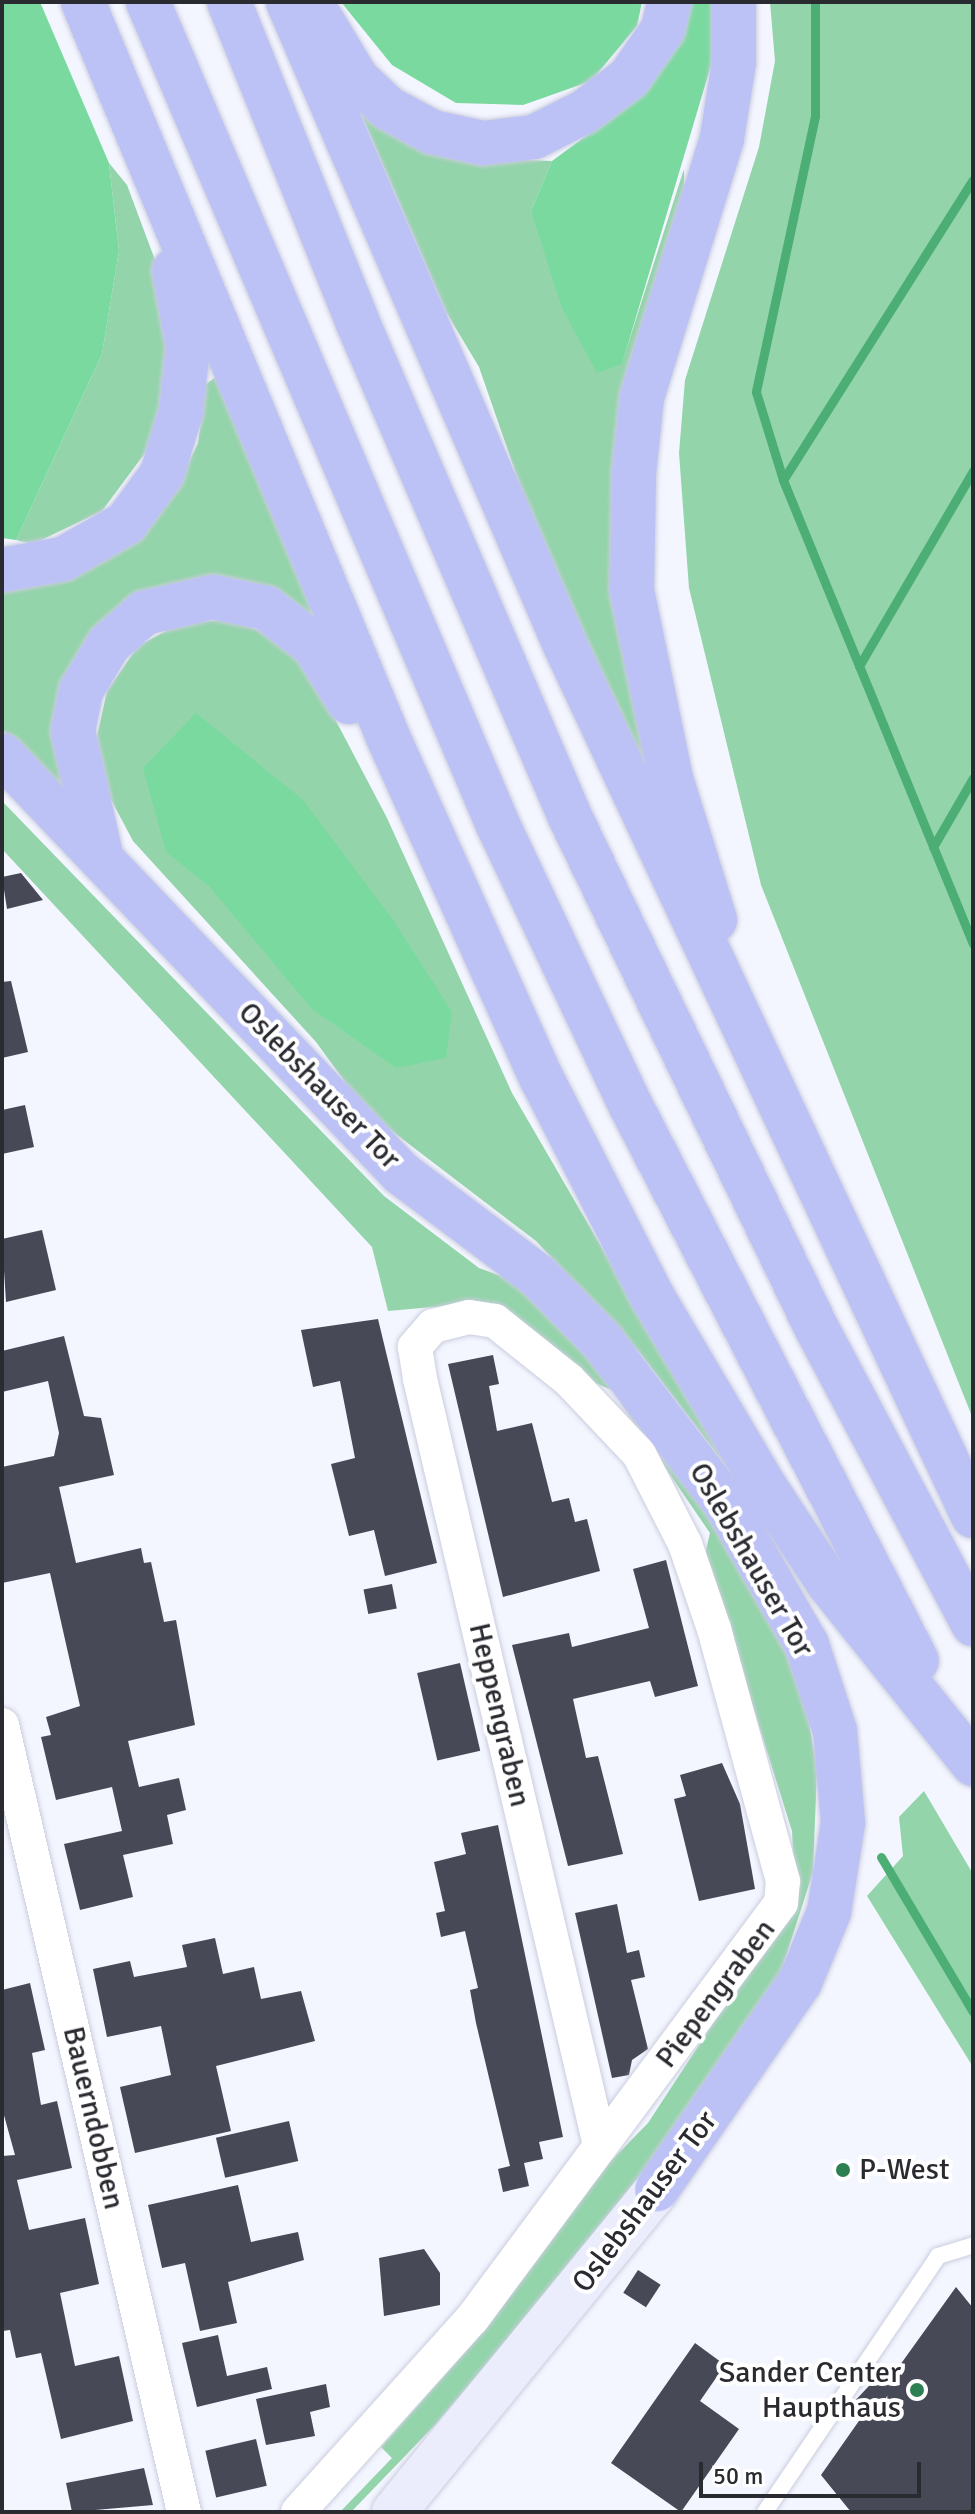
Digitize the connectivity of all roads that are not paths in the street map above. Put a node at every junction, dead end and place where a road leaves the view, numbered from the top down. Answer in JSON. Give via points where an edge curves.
{"nodes":[{"id":1,"x":83,"y":2,"type":"edge"},
{"id":2,"x":148,"y":2,"type":"edge"},
{"id":3,"x":229,"y":2,"type":"edge"},
{"id":4,"x":288,"y":2,"type":"edge"},
{"id":5,"x":313,"y":2,"type":"edge"},
{"id":6,"x":669,"y":2,"type":"edge"},
{"id":7,"x":734,"y":2,"type":"edge"},
{"id":8,"x":171,"y":216,"type":"junction"},
{"id":9,"x":2,"y":570,"type":"edge"},
{"id":10,"x":388,"y":737,"type":"junction"},
{"id":11,"x":2,"y":755,"type":"edge"},
{"id":12,"x":101,"y":853,"type":"junction"},
{"id":13,"x":761,"y":1071,"type":"junction"},
{"id":14,"x":469,"y":1317,"type":"joint"},
{"id":15,"x":973,"y":1516,"type":"edge"},
{"id":16,"x":973,"y":1624,"type":"edge"},
{"id":17,"x":2,"y":1725,"type":"edge"},
{"id":18,"x":973,"y":1764,"type":"edge"},
{"id":19,"x":600,"y":2145,"type":"junction"},
{"id":20,"x":657,"y":2189,"type":"joint"},
{"id":21,"x":973,"y":2245,"type":"edge"},
{"id":22,"x":398,"y":2509,"type":"edge"},
{"id":23,"x":184,"y":2512,"type":"edge"},
{"id":24,"x":298,"y":2512,"type":"edge"},
{"id":25,"x":765,"y":2512,"type":"edge"}],
"edges":[{"from":1,"to":8,"type":"highway"},
{"from":2,"to":18,"type":"highway","via":[[498,825],[838,1514]]},
{"from":3,"to":16,"type":"highway","via":[[357,321],[571,819],[817,1329]]},
{"from":4,"to":13,"type":"highway","via":[[564,643]]},
{"from":5,"to":6,"type":"highway","via":[[334,46],[388,108],[432,132],[483,143],[534,137],[584,112],[629,78],[663,29]]},
{"from":7,"to":13,"type":"highway","via":[[734,62],[722,138],[642,397],[632,591],[671,779]]},
{"from":8,"to":9,"type":"highway","via":[[170,254],[188,346],[181,412],[162,474],[126,523],[63,559]]},
{"from":8,"to":10,"type":"highway"},
{"from":10,"to":12,"type":"highway","via":[[351,705],[314,645],[266,608],[213,597],[144,613],[109,644],[88,679],[73,731]]},
{"from":10,"to":18,"type":"highway","via":[[542,1079],[652,1296],[829,1584]]},
{"from":11,"to":12,"type":"highway","name":"Oslebshauser Tor"},
{"from":12,"to":20,"type":"highway","name":"Oslebshauser Tor","via":[[401,1173],[538,1276],[602,1341],[726,1504],[807,1645],[835,1731],[843,1823],[829,1912],[800,1982]]},
{"from":13,"to":15,"type":"highway"},
{"from":14,"to":19,"type":"street","name":"Heppengraben","via":[[433,1326],[415,1347],[420,1379]]},
{"from":14,"to":19,"type":"street","name":"Piepengraben","via":[[495,1321],[569,1380],[639,1454],[695,1573],[783,1881],[773,1918]]},
{"from":17,"to":23,"type":"street","name":"Bauerndobben"},
{"from":19,"to":24,"type":"street","name":"Piepengraben","via":[[472,2319]]},
{"from":20,"to":22,"type":"main road","name":"Oslebshauser Tor"},
{"from":21,"to":25,"type":"lane","via":[[938,2256]]}]}
